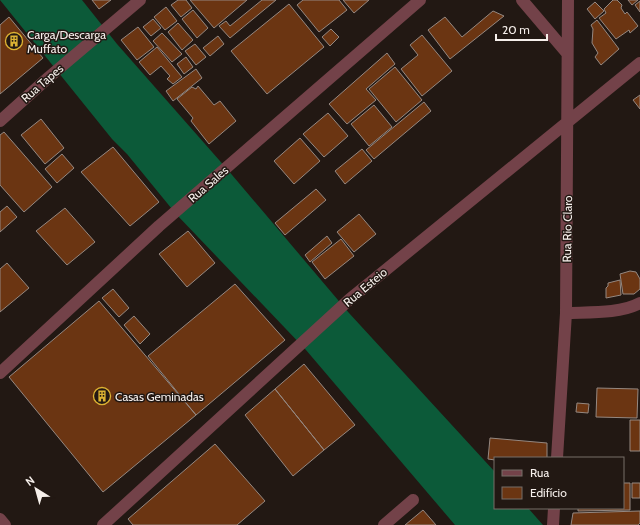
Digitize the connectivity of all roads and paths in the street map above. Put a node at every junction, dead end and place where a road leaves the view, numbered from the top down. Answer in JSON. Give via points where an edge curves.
{"nodes":[{"id":1,"x":140,"y":0,"type":"edge"},
{"id":2,"x":420,"y":0,"type":"edge"},
{"id":3,"x":522,"y":0,"type":"edge"},
{"id":4,"x":568,"y":0,"type":"edge"},
{"id":5,"x":567,"y":53,"type":"junction"},
{"id":6,"x":640,"y":63,"type":"edge"},
{"id":7,"x":0,"y":121,"type":"edge"},
{"id":8,"x":568,"y":122,"type":"junction"},
{"id":9,"x":640,"y":303,"type":"edge"},
{"id":10,"x":566,"y":313,"type":"junction"},
{"id":11,"x":0,"y":373,"type":"edge"},
{"id":12,"x":557,"y":457,"type":"edge"},
{"id":13,"x":413,"y":500,"type":"dead end"},
{"id":14,"x":554,"y":509,"type":"edge"},
{"id":15,"x":0,"y":519,"type":"edge"},
{"id":16,"x":5,"y":525,"type":"edge"},
{"id":17,"x":103,"y":525,"type":"edge"},
{"id":18,"x":384,"y":525,"type":"edge"},
{"id":19,"x":553,"y":525,"type":"edge"}],
"edges":[{"from":1,"to":7,"type":"street","name":"Rua Tapes"},
{"from":2,"to":11,"type":"street","name":"Rua Sales","via":[[159,226]]},
{"from":3,"to":5,"type":"street"},
{"from":4,"to":5,"type":"street","name":"Rua Rio Claro"},
{"from":5,"to":8,"type":"street","name":"Rua Rio Claro"},
{"from":6,"to":8,"type":"street","name":"Rua Esteio"},
{"from":8,"to":10,"type":"street","name":"Rua Rio Claro"},
{"from":8,"to":17,"type":"street","name":"Rua Esteio","via":[[350,299]]},
{"from":9,"to":10,"type":"street","via":[[621,310]]},
{"from":10,"to":12,"type":"street","name":"Rua Rio Claro"},
{"from":13,"to":18,"type":"street"},
{"from":14,"to":19,"type":"street"},
{"from":15,"to":16,"type":"street"}]}
